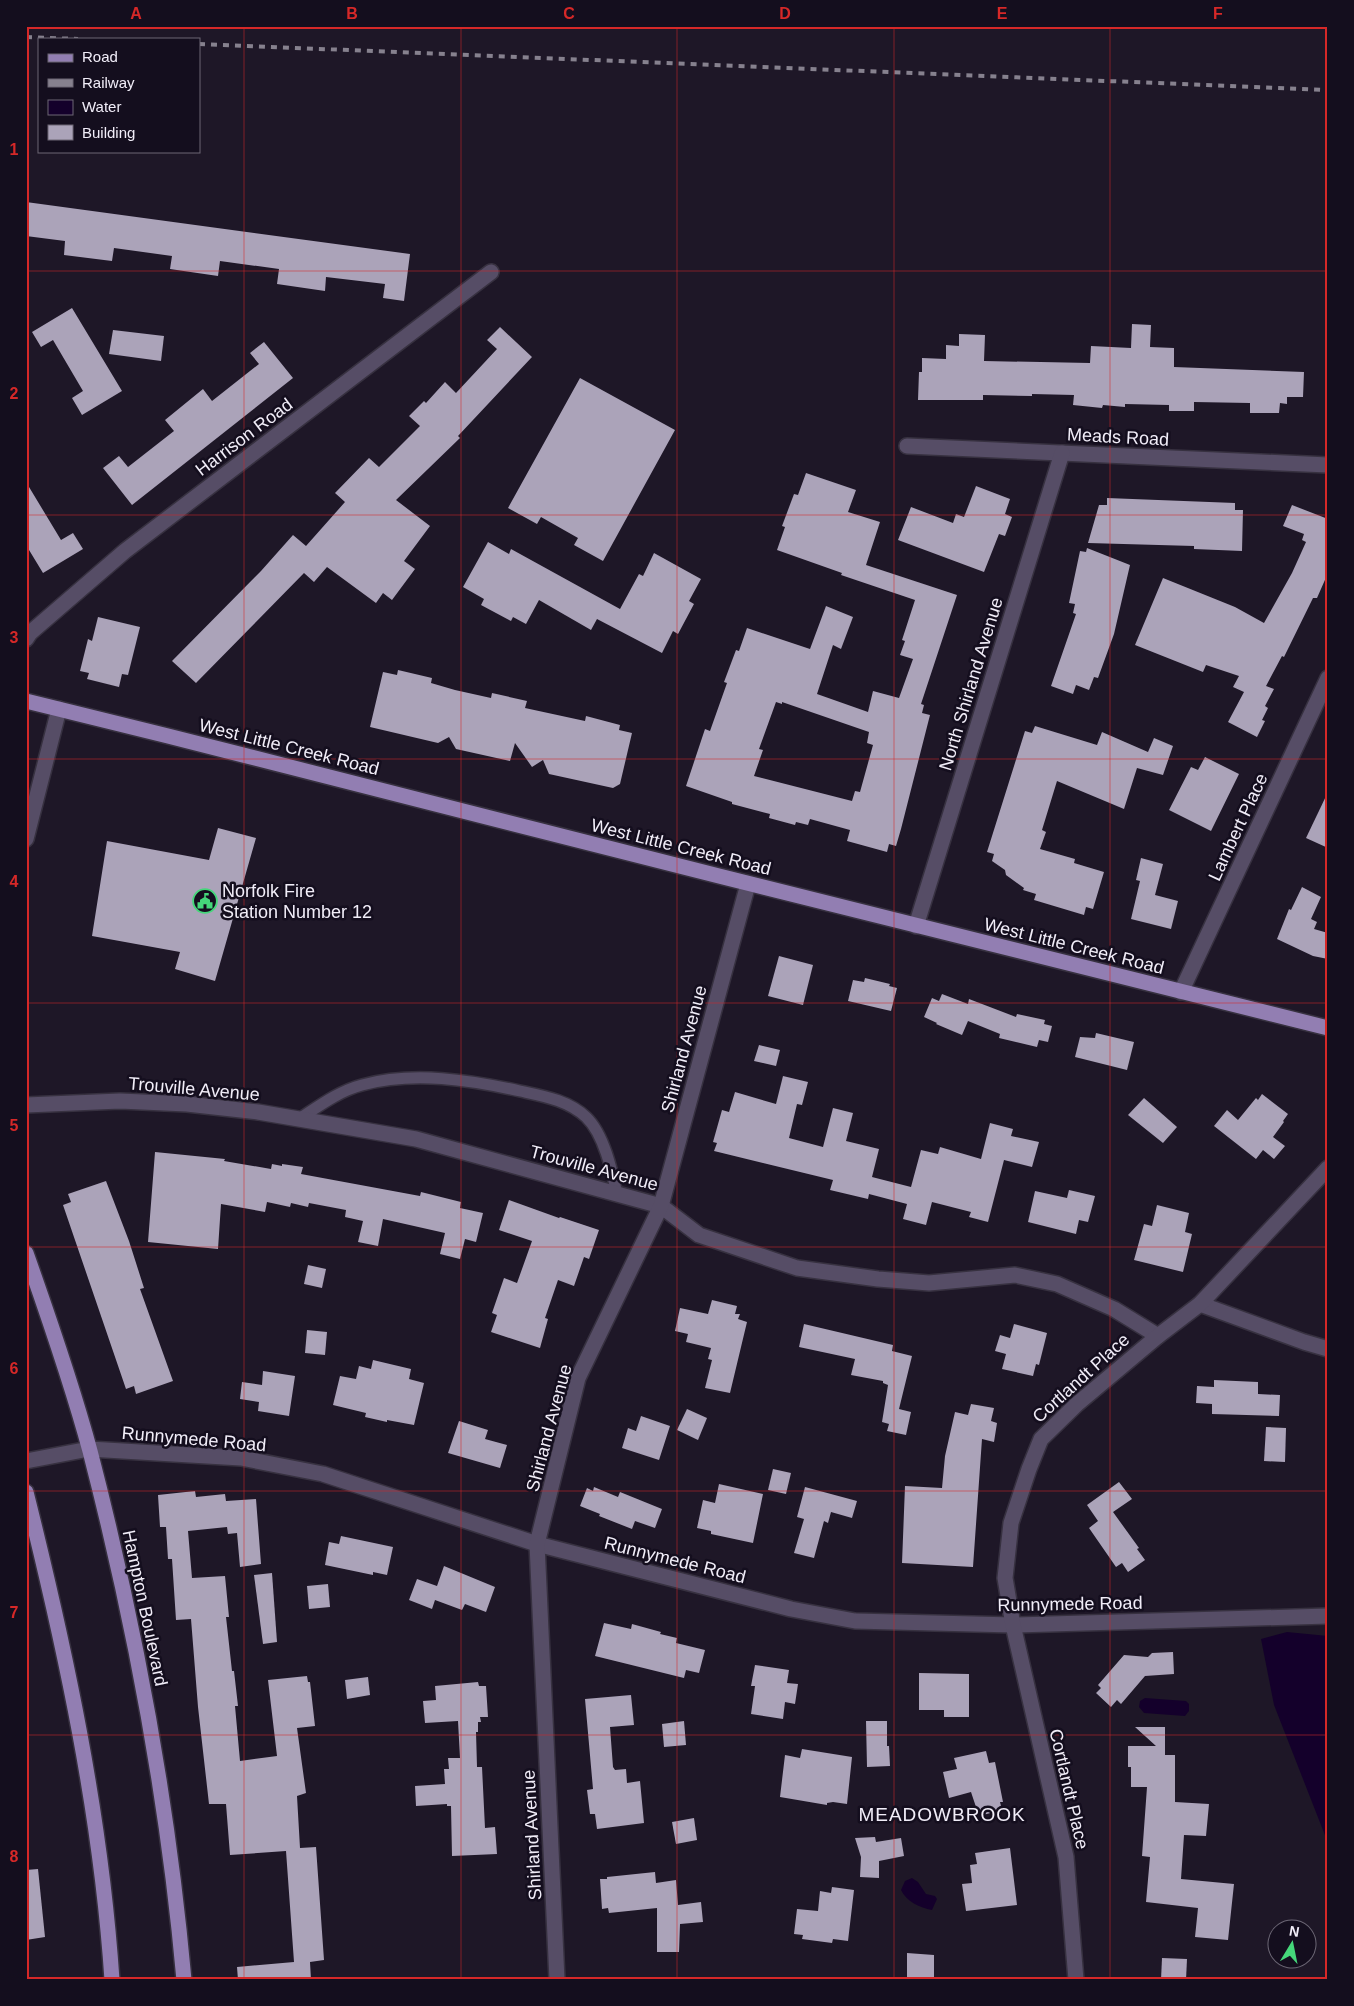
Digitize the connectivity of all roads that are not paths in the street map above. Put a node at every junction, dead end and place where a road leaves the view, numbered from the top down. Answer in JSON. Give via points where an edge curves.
{"nodes":[{"id":1,"x":491,"y":272,"type":"dead end"},
{"id":2,"x":907,"y":446,"type":"dead end"},
{"id":3,"x":1062,"y":453,"type":"junction"},
{"id":4,"x":1328,"y":465,"type":"edge"},
{"id":5,"x":26,"y":639,"type":"edge"},
{"id":6,"x":1328,"y":678,"type":"edge"},
{"id":7,"x":26,"y":702,"type":"edge"},
{"id":8,"x":59,"y":709,"type":"junction"},
{"id":9,"x":32,"y":792,"type":"edge"},
{"id":10,"x":26,"y":839,"type":"edge"},
{"id":11,"x":748,"y":884,"type":"junction"},
{"id":12,"x":916,"y":926,"type":"junction"},
{"id":13,"x":1182,"y":992,"type":"junction"},
{"id":14,"x":1328,"y":1028,"type":"edge"},
{"id":15,"x":26,"y":1104,"type":"edge"},
{"id":16,"x":299,"y":1119,"type":"junction"},
{"id":17,"x":1328,"y":1168,"type":"edge"},
{"id":18,"x":617,"y":1194,"type":"junction"},
{"id":19,"x":662,"y":1206,"type":"junction"},
{"id":20,"x":26,"y":1253,"type":"edge"},
{"id":21,"x":1200,"y":1304,"type":"junction"},
{"id":22,"x":1158,"y":1336,"type":"junction"},
{"id":23,"x":1328,"y":1349,"type":"edge"},
{"id":24,"x":89,"y":1449,"type":"junction"},
{"id":25,"x":26,"y":1461,"type":"edge"},
{"id":26,"x":26,"y":1492,"type":"edge"},
{"id":27,"x":537,"y":1544,"type":"junction"},
{"id":28,"x":1328,"y":1616,"type":"edge"},
{"id":29,"x":1013,"y":1625,"type":"junction"},
{"id":30,"x":112,"y":1980,"type":"edge"},
{"id":31,"x":184,"y":1980,"type":"edge"},
{"id":32,"x":557,"y":1980,"type":"edge"},
{"id":33,"x":1076,"y":1980,"type":"edge"}],
"edges":[{"from":1,"to":5,"type":"street","name":"Harrison Road","via":[[125,551],[30,632]]},
{"from":2,"to":3,"type":"street","name":"Meads Road"},
{"from":3,"to":4,"type":"street","name":"Meads Road"},
{"from":3,"to":12,"type":"street","name":"North Shirland Avenue"},
{"from":6,"to":13,"type":"street","name":"Lambert Place"},
{"from":7,"to":8,"type":"main road","name":"West Little Creek Road"},
{"from":8,"to":9,"type":"street"},
{"from":8,"to":11,"type":"main road","name":"West Little Creek Road"},
{"from":9,"to":10,"type":"street"},
{"from":11,"to":12,"type":"main road","name":"West Little Creek Road"},
{"from":11,"to":19,"type":"street","name":"Shirland Avenue"},
{"from":12,"to":13,"type":"main road","name":"West Little Creek Road"},
{"from":13,"to":14,"type":"main road","name":"West Little Creek Road"},
{"from":15,"to":16,"type":"street","name":"Trouville Avenue","via":[[120,1101],[187,1104]]},
{"from":16,"to":18,"type":"street","name":"Trouville Avenue","via":[[416,1139]]},
{"from":16,"to":18,"type":"lane","via":[[328,1099],[362,1085],[409,1078],[491,1084],[551,1098],[578,1111],[593,1125],[606,1152]]},
{"from":17,"to":21,"type":"street","name":"Cortlandt Place"},
{"from":18,"to":19,"type":"street","name":"Trouville Avenue"},
{"from":19,"to":22,"type":"street","name":"Trouville Avenue","via":[[699,1235],[796,1268],[929,1284],[1015,1275],[1057,1284],[1114,1309]]},
{"from":19,"to":27,"type":"street","name":"Shirland Avenue","via":[[578,1378]]},
{"from":20,"to":24,"type":"main road","name":"Hampton Boulevard"},
{"from":21,"to":22,"type":"street","name":"Cortlandt Place"},
{"from":21,"to":23,"type":"street"},
{"from":22,"to":29,"type":"street","name":"Cortlandt Place","via":[[1041,1439],[1011,1524],[1005,1578]]},
{"from":24,"to":25,"type":"street","name":"Runnymede Road"},
{"from":24,"to":27,"type":"street","name":"Runnymede Road","via":[[241,1458],[323,1474]]},
{"from":24,"to":31,"type":"main road","name":"Hampton Boulevard","via":[[134,1640],[156,1758],[177,1903]]},
{"from":26,"to":30,"type":"main road","via":[[56,1611],[79,1728],[98,1849]]},
{"from":27,"to":29,"type":"street","name":"Runnymede Road","via":[[791,1609],[855,1621]]},
{"from":27,"to":32,"type":"street","name":"Shirland Avenue"},
{"from":28,"to":29,"type":"street","name":"Runnymede Road"},
{"from":29,"to":33,"type":"street","name":"Cortlandt Place","via":[[1066,1858]]}]}
